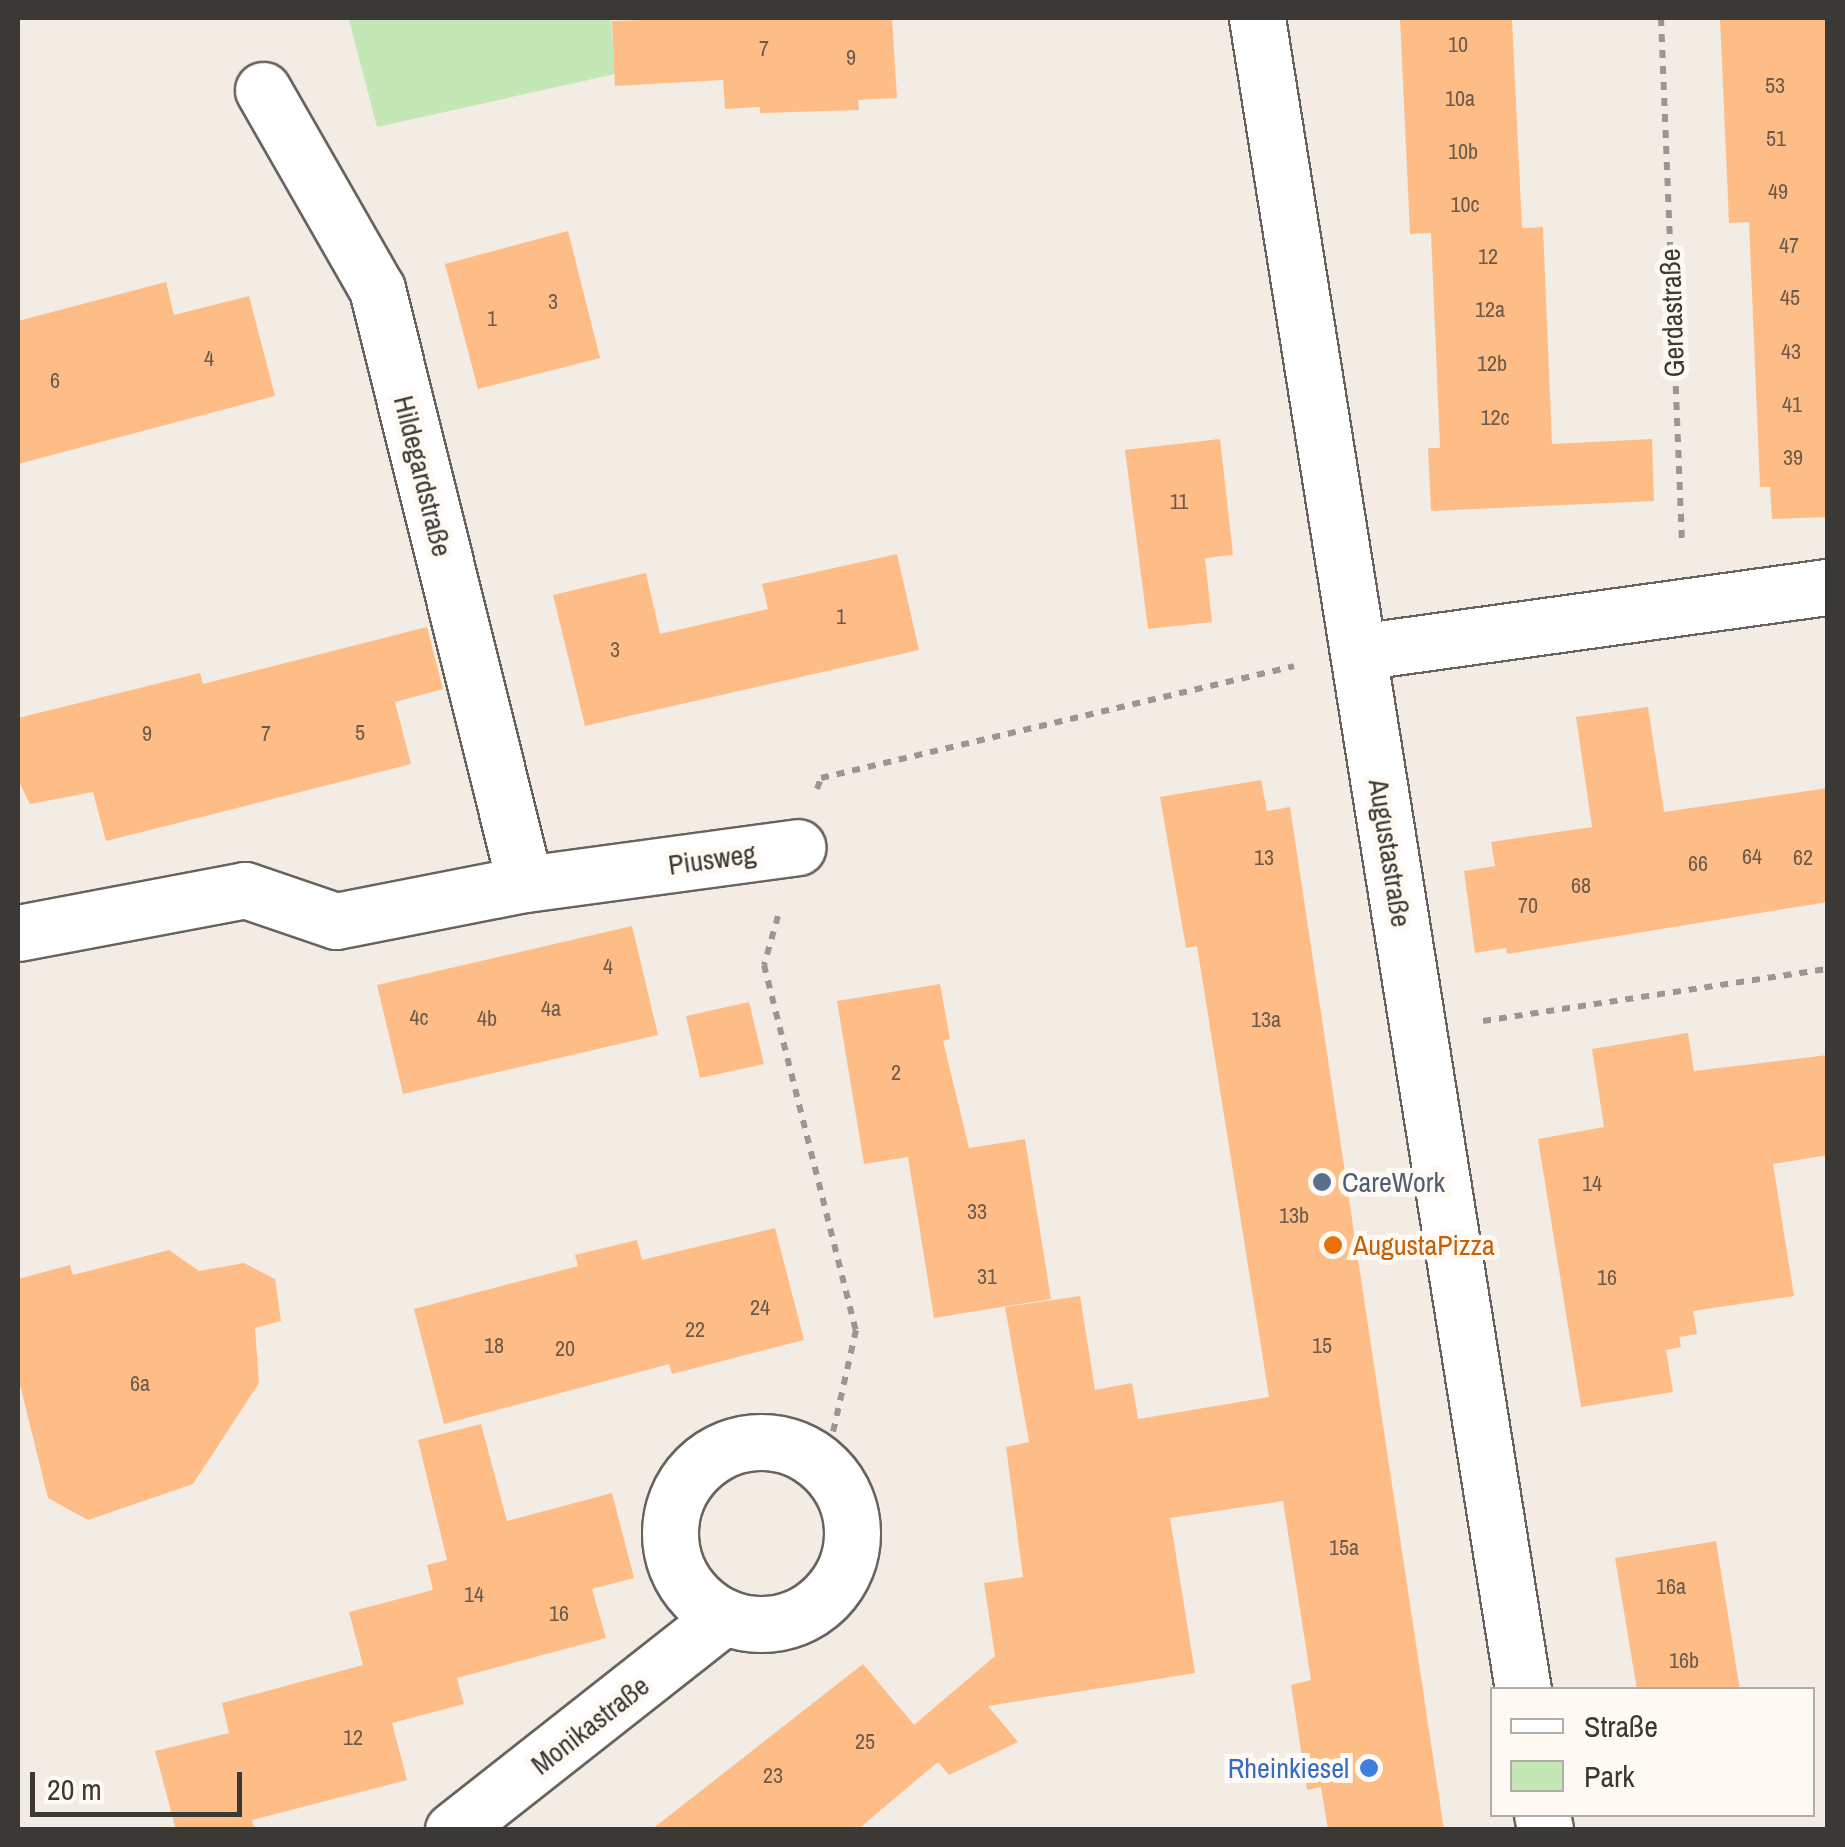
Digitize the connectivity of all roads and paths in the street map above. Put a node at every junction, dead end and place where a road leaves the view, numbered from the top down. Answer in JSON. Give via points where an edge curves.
{"nodes":[{"id":1,"x":1258,"y":18,"type":"edge"},
{"id":2,"x":1661,"y":18,"type":"edge"},
{"id":3,"x":262,"y":90,"type":"dead end"},
{"id":4,"x":1828,"y":587,"type":"edge"},
{"id":5,"x":1684,"y":609,"type":"junction"},
{"id":6,"x":1358,"y":652,"type":"junction"},
{"id":7,"x":796,"y":847,"type":"junction"},
{"id":8,"x":526,"y":884,"type":"junction"},
{"id":9,"x":18,"y":933,"type":"edge"},
{"id":10,"x":1828,"y":969,"type":"edge"},
{"id":11,"x":1419,"y":1031,"type":"junction"},
{"id":12,"x":826,"y":1468,"type":"junction"},
{"id":13,"x":724,"y":1618,"type":"junction"},
{"id":14,"x":1523,"y":1687,"type":"edge"},
{"id":15,"x":453,"y":1830,"type":"edge"}],
"edges":[{"from":1,"to":6,"type":"street","name":"Augustastraße"},
{"from":2,"to":5,"type":"path","name":"Gerdastraße"},
{"from":3,"to":8,"type":"street","name":"Hildegardstraße","via":[[376,289]]},
{"from":4,"to":5,"type":"street"},
{"from":5,"to":6,"type":"street"},
{"from":6,"to":7,"type":"path","via":[[821,778]]},
{"from":6,"to":11,"type":"street","name":"Augustastraße"},
{"from":7,"to":8,"type":"street","name":"Piusweg"},
{"from":7,"to":12,"type":"path","via":[[764,965],[856,1330]]},
{"from":8,"to":9,"type":"street","name":"Piusweg","via":[[336,921],[246,890]]},
{"from":10,"to":11,"type":"path"},
{"from":11,"to":14,"type":"street","name":"Augustastraße"},
{"from":12,"to":13,"type":"street","via":[[852,1518],[844,1572],[828,1596],[780,1623]]},
{"from":12,"to":13,"type":"street","via":[[802,1450],[744,1443],[716,1453],[685,1482],[669,1522],[671,1552],[680,1580]]},
{"from":13,"to":15,"type":"street","name":"Monikastraße"}]}
